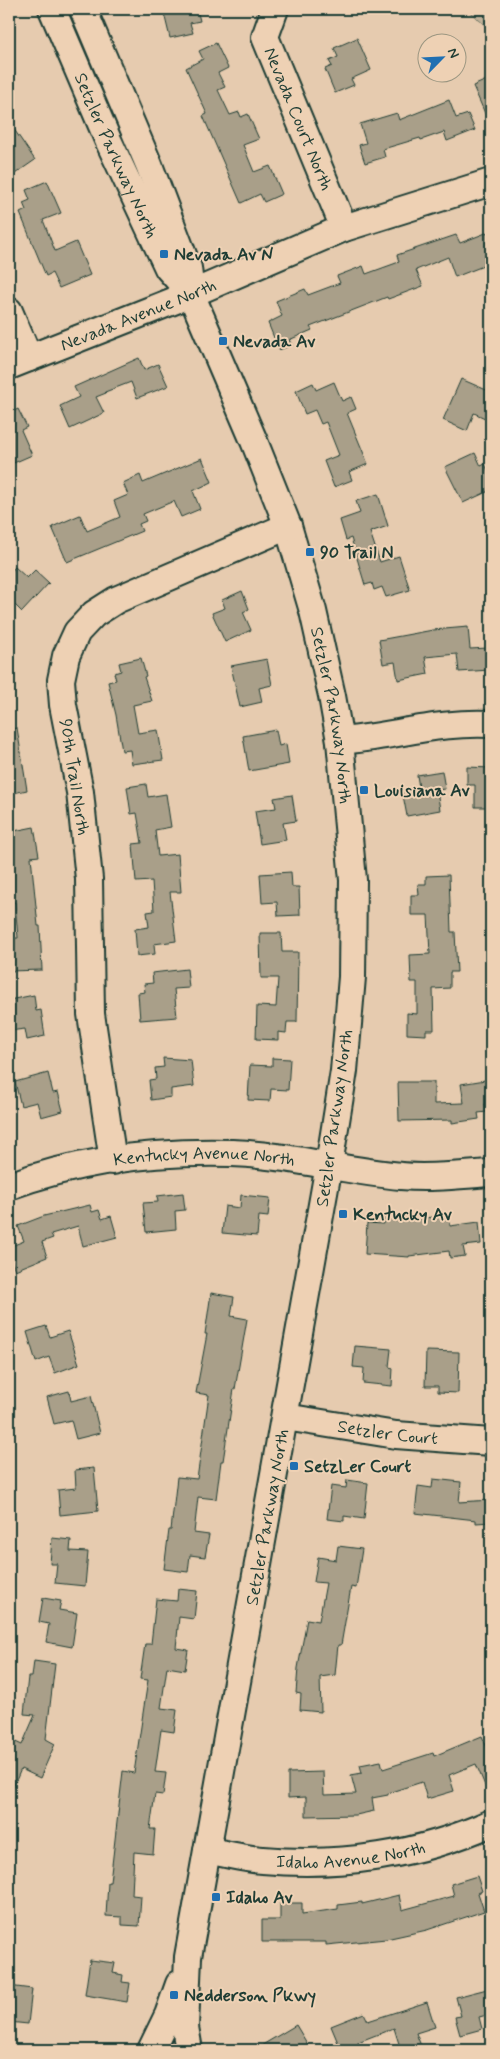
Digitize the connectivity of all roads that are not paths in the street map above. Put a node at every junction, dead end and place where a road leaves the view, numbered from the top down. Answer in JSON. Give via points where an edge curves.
{"nodes":[{"id":1,"x":52,"y":9,"type":"edge"},
{"id":2,"x":83,"y":9,"type":"edge"},
{"id":3,"x":275,"y":9,"type":"edge"},
{"id":4,"x":491,"y":182,"type":"edge"},
{"id":5,"x":344,"y":228,"type":"junction"},
{"id":6,"x":191,"y":294,"type":"junction"},
{"id":7,"x":9,"y":311,"type":"edge"},
{"id":8,"x":19,"y":362,"type":"edge"},
{"id":9,"x":288,"y":526,"type":"junction"},
{"id":10,"x":491,"y":724,"type":"edge"},
{"id":11,"x":340,"y":742,"type":"junction"},
{"id":12,"x":113,"y":1161,"type":"junction"},
{"id":13,"x":329,"y":1165,"type":"junction"},
{"id":14,"x":491,"y":1174,"type":"edge"},
{"id":15,"x":9,"y":1186,"type":"edge"},
{"id":16,"x":285,"y":1417,"type":"junction"},
{"id":17,"x":491,"y":1442,"type":"edge"},
{"id":18,"x":491,"y":1823,"type":"edge"},
{"id":19,"x":207,"y":1850,"type":"junction"},
{"id":20,"x":188,"y":1957,"type":"junction"},
{"id":21,"x":151,"y":2050,"type":"edge"},
{"id":22,"x":189,"y":2050,"type":"edge"}],
"edges":[{"from":1,"to":6,"type":"street","name":"Setzler Parkway North","via":[[168,268]]},
{"from":2,"to":6,"type":"street","name":"Setzler Parkway North","via":[[185,259]]},
{"from":3,"to":5,"type":"street","name":"Nevada Court North","via":[[265,37]]},
{"from":4,"to":5,"type":"street","name":"Nevada Avenue North"},
{"from":5,"to":6,"type":"street","name":"Nevada Avenue North"},
{"from":6,"to":8,"type":"street","name":"Nevada Avenue North"},
{"from":6,"to":9,"type":"street","name":"Setzler Parkway North"},
{"from":7,"to":8,"type":"street"},
{"from":9,"to":11,"type":"street","name":"Setzler Parkway North","via":[[313,611]]},
{"from":9,"to":12,"type":"street","name":"90th Trail North","via":[[116,600],[94,614],[77,632],[66,656],[61,680],[63,705],[80,792],[89,879],[91,1014]]},
{"from":10,"to":11,"type":"street","via":[[437,726]]},
{"from":11,"to":13,"type":"street","name":"Setzler Parkway North","via":[[352,880],[352,977],[344,1071]]},
{"from":12,"to":13,"type":"street","name":"Kentucky Avenue North","via":[[164,1155],[233,1153]]},
{"from":12,"to":15,"type":"street","name":"Kentucky Avenue North"},
{"from":13,"to":14,"type":"street","name":"Kentucky Avenue North","via":[[402,1176]]},
{"from":13,"to":16,"type":"street","name":"Setzler Parkway North"},
{"from":16,"to":17,"type":"street","name":"Setzler Court","via":[[396,1435]]},
{"from":16,"to":19,"type":"street","name":"Setzler Parkway North"},
{"from":18,"to":19,"type":"street","name":"Idaho Avenue North","via":[[430,1845],[375,1858],[319,1862],[262,1860]]},
{"from":19,"to":20,"type":"street","name":"Setzler Parkway North"},
{"from":20,"to":21,"type":"street","name":"Setzler Parkway North","via":[[168,2015]]},
{"from":20,"to":22,"type":"street","name":"Setzler Parkway North","via":[[185,2027]]}]}
